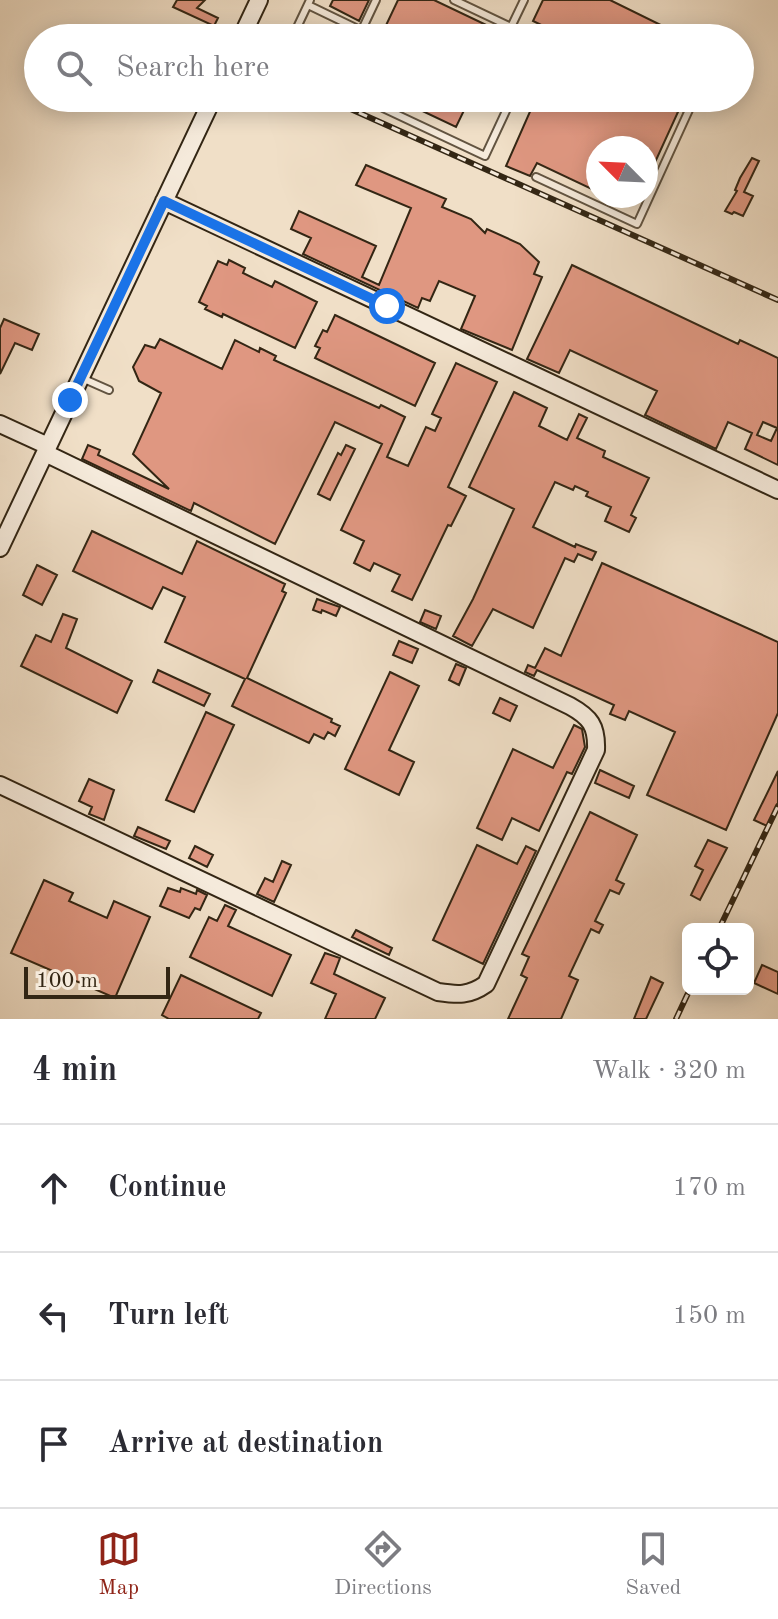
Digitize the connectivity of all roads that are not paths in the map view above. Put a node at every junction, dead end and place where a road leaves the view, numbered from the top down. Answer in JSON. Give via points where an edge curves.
{"nodes":[{"id":1,"x":259,"y":0,"type":"edge"},
{"id":2,"x":376,"y":0,"type":"edge"},
{"id":3,"x":454,"y":0,"type":"edge"},
{"id":4,"x":524,"y":0,"type":"edge"},
{"id":5,"x":309,"y":2,"type":"edge"},
{"id":6,"x":248,"y":24,"type":"edge"},
{"id":7,"x":299,"y":24,"type":"edge"},
{"id":8,"x":344,"y":24,"type":"edge"},
{"id":9,"x":365,"y":24,"type":"edge"},
{"id":10,"x":505,"y":24,"type":"edge"},
{"id":11,"x":512,"y":24,"type":"edge"},
{"id":12,"x":206,"y":112,"type":"edge"},
{"id":13,"x":392,"y":112,"type":"edge"},
{"id":14,"x":505,"y":112,"type":"edge"},
{"id":15,"x":688,"y":112,"type":"edge"},
{"id":16,"x":536,"y":177,"type":"dead end"},
{"id":17,"x":164,"y":201,"type":"junction"},
{"id":18,"x":81,"y":377,"type":"junction"},
{"id":19,"x":109,"y":390,"type":"dead end"},
{"id":20,"x":0,"y":424,"type":"edge"},
{"id":21,"x":46,"y":450,"type":"junction"},
{"id":22,"x":778,"y":490,"type":"edge"},
{"id":23,"x":0,"y":548,"type":"edge"},
{"id":24,"x":0,"y":785,"type":"edge"}],
"edges":[{"from":1,"to":6,"type":"street"},
{"from":2,"to":9,"type":"lane"},
{"from":3,"to":10,"type":"lane"},
{"from":4,"to":11,"type":"lane"},
{"from":5,"to":7,"type":"lane"},
{"from":5,"to":8,"type":"lane"},
{"from":12,"to":17,"type":"street"},
{"from":13,"to":14,"type":"lane","via":[[485,156]]},
{"from":15,"to":16,"type":"lane","via":[[637,224]]},
{"from":17,"to":18,"type":"street"},
{"from":17,"to":22,"type":"street"},
{"from":18,"to":19,"type":"lane"},
{"from":18,"to":21,"type":"street"},
{"from":20,"to":21,"type":"street"},
{"from":21,"to":23,"type":"street"},
{"from":21,"to":24,"type":"street","via":[[570,706],[593,724],[596,750],[486,984],[459,996],[438,992]]}]}
